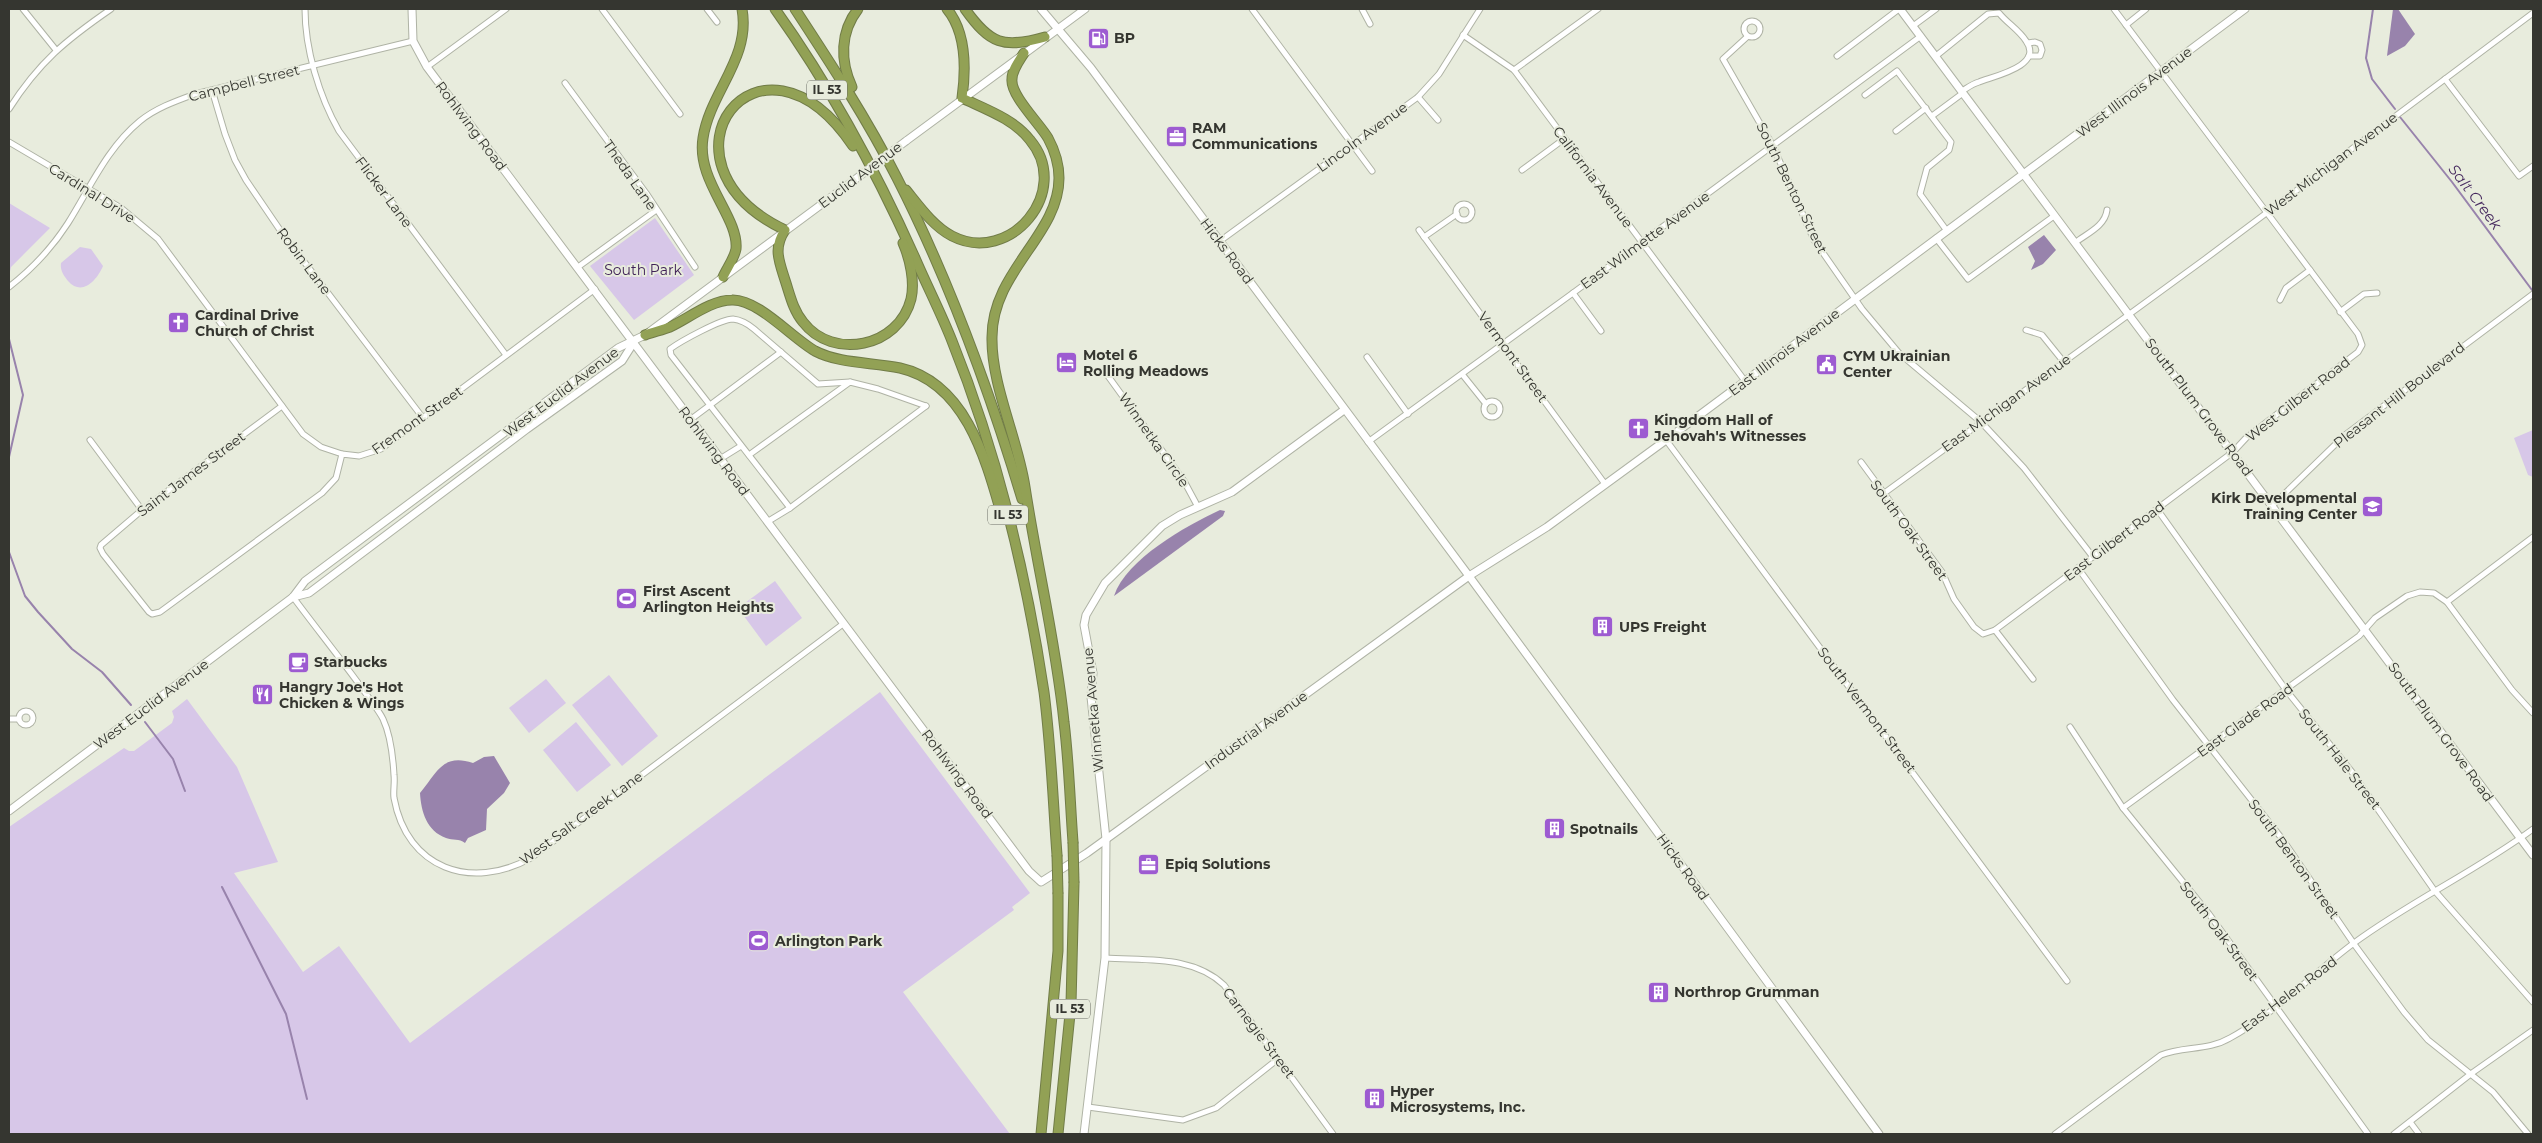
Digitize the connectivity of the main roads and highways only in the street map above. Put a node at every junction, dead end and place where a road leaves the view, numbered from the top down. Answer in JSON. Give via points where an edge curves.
{"nodes":[{"id":1,"x":412,"y":9,"type":"edge"},
{"id":2,"x":742,"y":9,"type":"edge"},
{"id":3,"x":775,"y":9,"type":"edge"},
{"id":4,"x":795,"y":9,"type":"edge"},
{"id":5,"x":858,"y":9,"type":"edge"},
{"id":6,"x":946,"y":9,"type":"edge"},
{"id":7,"x":965,"y":9,"type":"edge"},
{"id":8,"x":1041,"y":9,"type":"edge"},
{"id":9,"x":1085,"y":9,"type":"edge"},
{"id":10,"x":1900,"y":9,"type":"edge"},
{"id":11,"x":2245,"y":9,"type":"edge"},
{"id":12,"x":1059,"y":28,"type":"junction"},
{"id":13,"x":1045,"y":37,"type":"junction"},
{"id":14,"x":1024,"y":53,"type":"junction"},
{"id":15,"x":962,"y":98,"type":"junction"},
{"id":16,"x":865,"y":120,"type":"junction"},
{"id":17,"x":875,"y":173,"type":"junction"},
{"id":18,"x":2024,"y":176,"type":"junction"},
{"id":19,"x":898,"y":179,"type":"junction"},
{"id":20,"x":886,"y":194,"type":"junction"},
{"id":21,"x":785,"y":230,"type":"junction"},
{"id":22,"x":723,"y":277,"type":"junction"},
{"id":23,"x":645,"y":335,"type":"junction"},
{"id":24,"x":635,"y":342,"type":"junction"},
{"id":25,"x":1344,"y":410,"type":"junction"},
{"id":26,"x":1029,"y":521,"type":"junction"},
{"id":27,"x":1020,"y":561,"type":"junction"},
{"id":28,"x":1469,"y":576,"type":"junction"},
{"id":29,"x":293,"y":596,"type":"junction"},
{"id":30,"x":9,"y":811,"type":"edge"},
{"id":31,"x":1106,"y":839,"type":"junction"},
{"id":32,"x":2533,"y":855,"type":"edge"},
{"id":33,"x":1041,"y":882,"type":"joint"},
{"id":34,"x":1041,"y":1134,"type":"edge"},
{"id":35,"x":1058,"y":1134,"type":"edge"},
{"id":36,"x":1084,"y":1134,"type":"edge"},
{"id":37,"x":1879,"y":1134,"type":"edge"}],
"edges":[{"from":1,"to":24,"type":"main road","name":"Rohlwing Road","via":[[413,40],[427,67]]},
{"from":2,"to":22,"type":"highway","via":[[744,20],[740,48],[703,138],[702,156],[706,170],[735,239],[733,257]]},
{"from":3,"to":17,"type":"highway","number":"IL 53"},
{"from":4,"to":16,"type":"highway","number":"IL 53"},
{"from":5,"to":16,"type":"highway","via":[[847,27],[843,50],[848,78]]},
{"from":6,"to":15,"type":"highway","via":[[954,18],[960,35]]},
{"from":7,"to":13,"type":"highway","via":[[982,31],[994,40],[1010,44]]},
{"from":8,"to":12,"type":"main road","name":"Hicks Road"},
{"from":9,"to":12,"type":"main road","name":"Euclid Avenue"},
{"from":10,"to":18,"type":"main road","name":"South Plum Grove Road"},
{"from":11,"to":18,"type":"main road","name":"West Illinois Avenue"},
{"from":12,"to":13,"type":"main road","name":"Euclid Avenue"},
{"from":12,"to":25,"type":"main road","name":"Hicks Road"},
{"from":13,"to":14,"type":"main road","name":"Euclid Avenue"},
{"from":14,"to":15,"type":"main road","name":"Euclid Avenue"},
{"from":14,"to":26,"type":"highway","via":[[1013,72],[1012,85],[1053,148],[1058,166],[1058,193],[1052,212],[1004,286],[992,337],[996,369],[1025,486]]},
{"from":15,"to":19,"type":"highway","via":[[1018,128],[1039,152],[1044,187],[1030,219],[1016,232],[998,241],[963,241],[940,228]]},
{"from":15,"to":21,"type":"main road","name":"Euclid Avenue","bridge":true},
{"from":16,"to":19,"type":"highway","number":"IL 53"},
{"from":17,"to":20,"type":"highway","number":"IL 53"},
{"from":17,"to":21,"type":"highway","via":[[834,119],[809,99],[790,91],[771,89],[739,101],[728,114],[720,133],[719,164],[732,188],[765,219]]},
{"from":18,"to":28,"type":"main road","name":"East Illinois Avenue","via":[[1547,527]]},
{"from":18,"to":32,"type":"main road","name":"South Plum Grove Road"},
{"from":19,"to":26,"type":"highway","number":"IL 53","via":[[967,333],[997,415]]},
{"from":20,"to":21,"type":"highway","via":[[913,285],[904,315],[894,328],[878,339],[860,345],[841,345],[822,338],[806,326],[793,305],[777,256],[777,246]]},
{"from":20,"to":27,"type":"highway","number":"IL 53","via":[[964,373],[987,440]]},
{"from":21,"to":22,"type":"main road","name":"Euclid Avenue"},
{"from":22,"to":23,"type":"main road","name":"Euclid Avenue"},
{"from":23,"to":24,"type":"main road","name":"Euclid Avenue"},
{"from":23,"to":27,"type":"highway","via":[[719,302],[733,299],[753,306],[822,354],[900,368],[925,378],[952,401],[976,437],[1008,537]]},
{"from":24,"to":29,"type":"main road","name":"West Euclid Avenue","via":[[618,348],[305,581]]},
{"from":24,"to":29,"type":"main road","name":"West Euclid Avenue","via":[[622,361],[527,428],[309,593]]},
{"from":24,"to":33,"type":"main road","name":"Rohlwing Road","via":[[843,624],[1029,871]]},
{"from":25,"to":28,"type":"main road","name":"Hicks Road"},
{"from":25,"to":31,"type":"main road","name":"Winnetka Avenue","via":[[1232,492],[1162,526],[1105,584],[1086,615],[1084,625],[1093,673],[1091,697]]},
{"from":26,"to":35,"type":"highway","number":"IL 53","bridge":true,"via":[[1054,649],[1074,842],[1070,1004]]},
{"from":27,"to":34,"type":"highway","number":"IL 53","bridge":true,"via":[[1047,716],[1057,855],[1057,959]]},
{"from":28,"to":31,"type":"main road","name":"Industrial Avenue"},
{"from":28,"to":37,"type":"main road","name":"Hicks Road"},
{"from":29,"to":30,"type":"main road","name":"West Euclid Avenue"},
{"from":31,"to":33,"type":"main road","name":"Industrial Avenue"},
{"from":31,"to":36,"type":"main road","via":[[1104,958]]}]}
